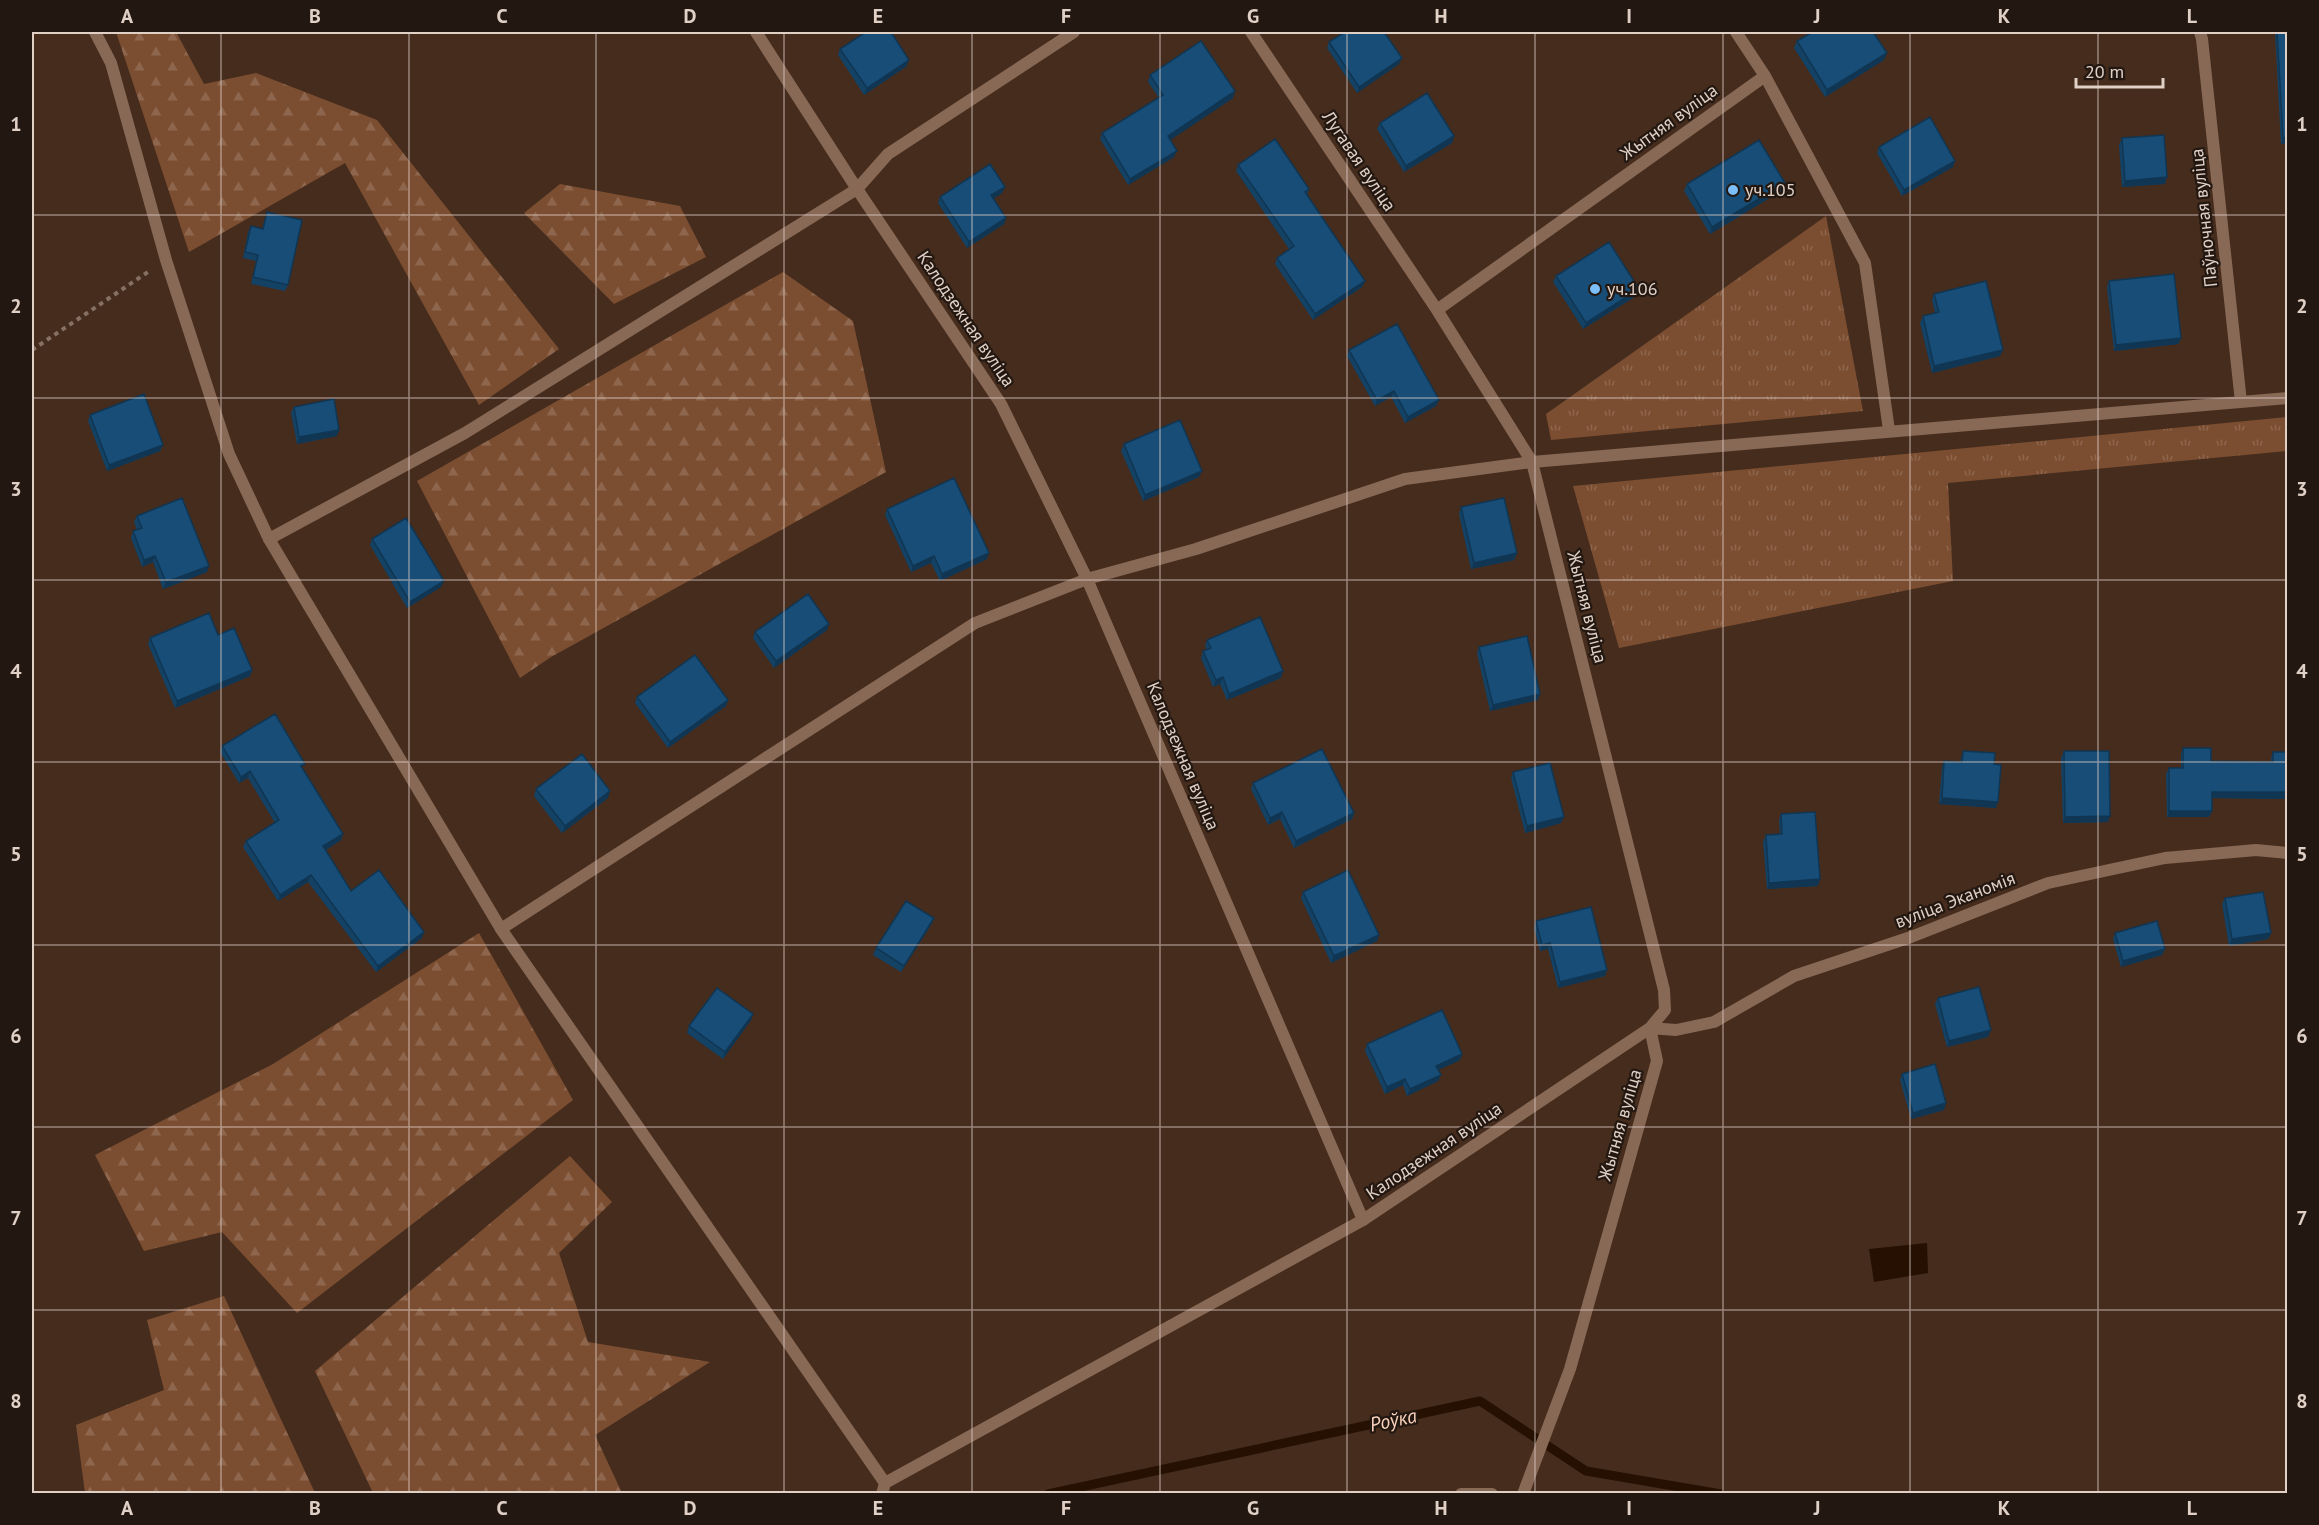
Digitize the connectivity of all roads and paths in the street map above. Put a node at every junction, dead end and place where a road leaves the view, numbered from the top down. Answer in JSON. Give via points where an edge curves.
{"nodes":[{"id":1,"x":95,"y":32,"type":"edge"},
{"id":2,"x":756,"y":32,"type":"edge"},
{"id":3,"x":1074,"y":32,"type":"edge"},
{"id":4,"x":1251,"y":32,"type":"edge"},
{"id":5,"x":1736,"y":32,"type":"edge"},
{"id":6,"x":2200,"y":32,"type":"edge"},
{"id":7,"x":1765,"y":76,"type":"junction"},
{"id":8,"x":857,"y":189,"type":"junction"},
{"id":9,"x":166,"y":260,"type":"junction"},
{"id":10,"x":1437,"y":310,"type":"junction"},
{"id":11,"x":32,"y":350,"type":"edge"},
{"id":12,"x":2288,"y":398,"type":"edge"},
{"id":13,"x":2241,"y":402,"type":"junction"},
{"id":14,"x":1889,"y":430,"type":"junction"},
{"id":15,"x":1532,"y":462,"type":"junction"},
{"id":16,"x":269,"y":539,"type":"junction"},
{"id":17,"x":1087,"y":579,"type":"junction"},
{"id":18,"x":2288,"y":853,"type":"edge"},
{"id":19,"x":501,"y":929,"type":"junction"},
{"id":20,"x":1650,"y":1028,"type":"junction"},
{"id":21,"x":1363,"y":1220,"type":"junction"},
{"id":22,"x":884,"y":1488,"type":"edge"},
{"id":23,"x":1461,"y":1494,"type":"edge"},
{"id":24,"x":1492,"y":1494,"type":"edge"},
{"id":25,"x":1523,"y":1494,"type":"edge"}],
"edges":[{"from":1,"to":9,"type":"street","via":[[111,63]]},
{"from":2,"to":8,"type":"street","name":"Калодзежная вуліца"},
{"from":3,"to":8,"type":"street","via":[[888,154]]},
{"from":4,"to":10,"type":"street","name":"Лугавая вуліца"},
{"from":5,"to":7,"type":"street"},
{"from":6,"to":13,"type":"street","name":"Паўночная вуліца"},
{"from":7,"to":10,"type":"street","name":"Жытняя вуліца"},
{"from":7,"to":14,"type":"street","via":[[1865,263]]},
{"from":8,"to":16,"type":"street","via":[[465,433]]},
{"from":8,"to":17,"type":"street","name":"Калодзежная вуліца","via":[[1001,404]]},
{"from":9,"to":11,"type":"path"},
{"from":9,"to":16,"type":"street","via":[[229,454]]},
{"from":10,"to":15,"type":"street","name":"Жытняя вуліца"},
{"from":12,"to":13,"type":"street"},
{"from":13,"to":14,"type":"street"},
{"from":14,"to":15,"type":"street"},
{"from":15,"to":17,"type":"street","via":[[1405,479],[1196,549]]},
{"from":15,"to":20,"type":"street","name":"Жытняя вуліца","via":[[1664,990],[1665,1010]]},
{"from":16,"to":19,"type":"street"},
{"from":17,"to":19,"type":"street","via":[[975,623]]},
{"from":17,"to":21,"type":"street","name":"Калодзежная вуліца"},
{"from":18,"to":20,"type":"street","name":"вуліца Эканомія","via":[[2256,850],[2165,858],[2048,883],[1911,937],[1794,976],[1714,1022],[1676,1030]]},
{"from":19,"to":22,"type":"street"},
{"from":20,"to":21,"type":"street","name":"Калодзежная вуліца"},
{"from":20,"to":25,"type":"street","name":"Жытняя вуліца","via":[[1657,1061],[1570,1369]]},
{"from":21,"to":22,"type":"street"},
{"from":23,"to":24,"type":"street"}]}
